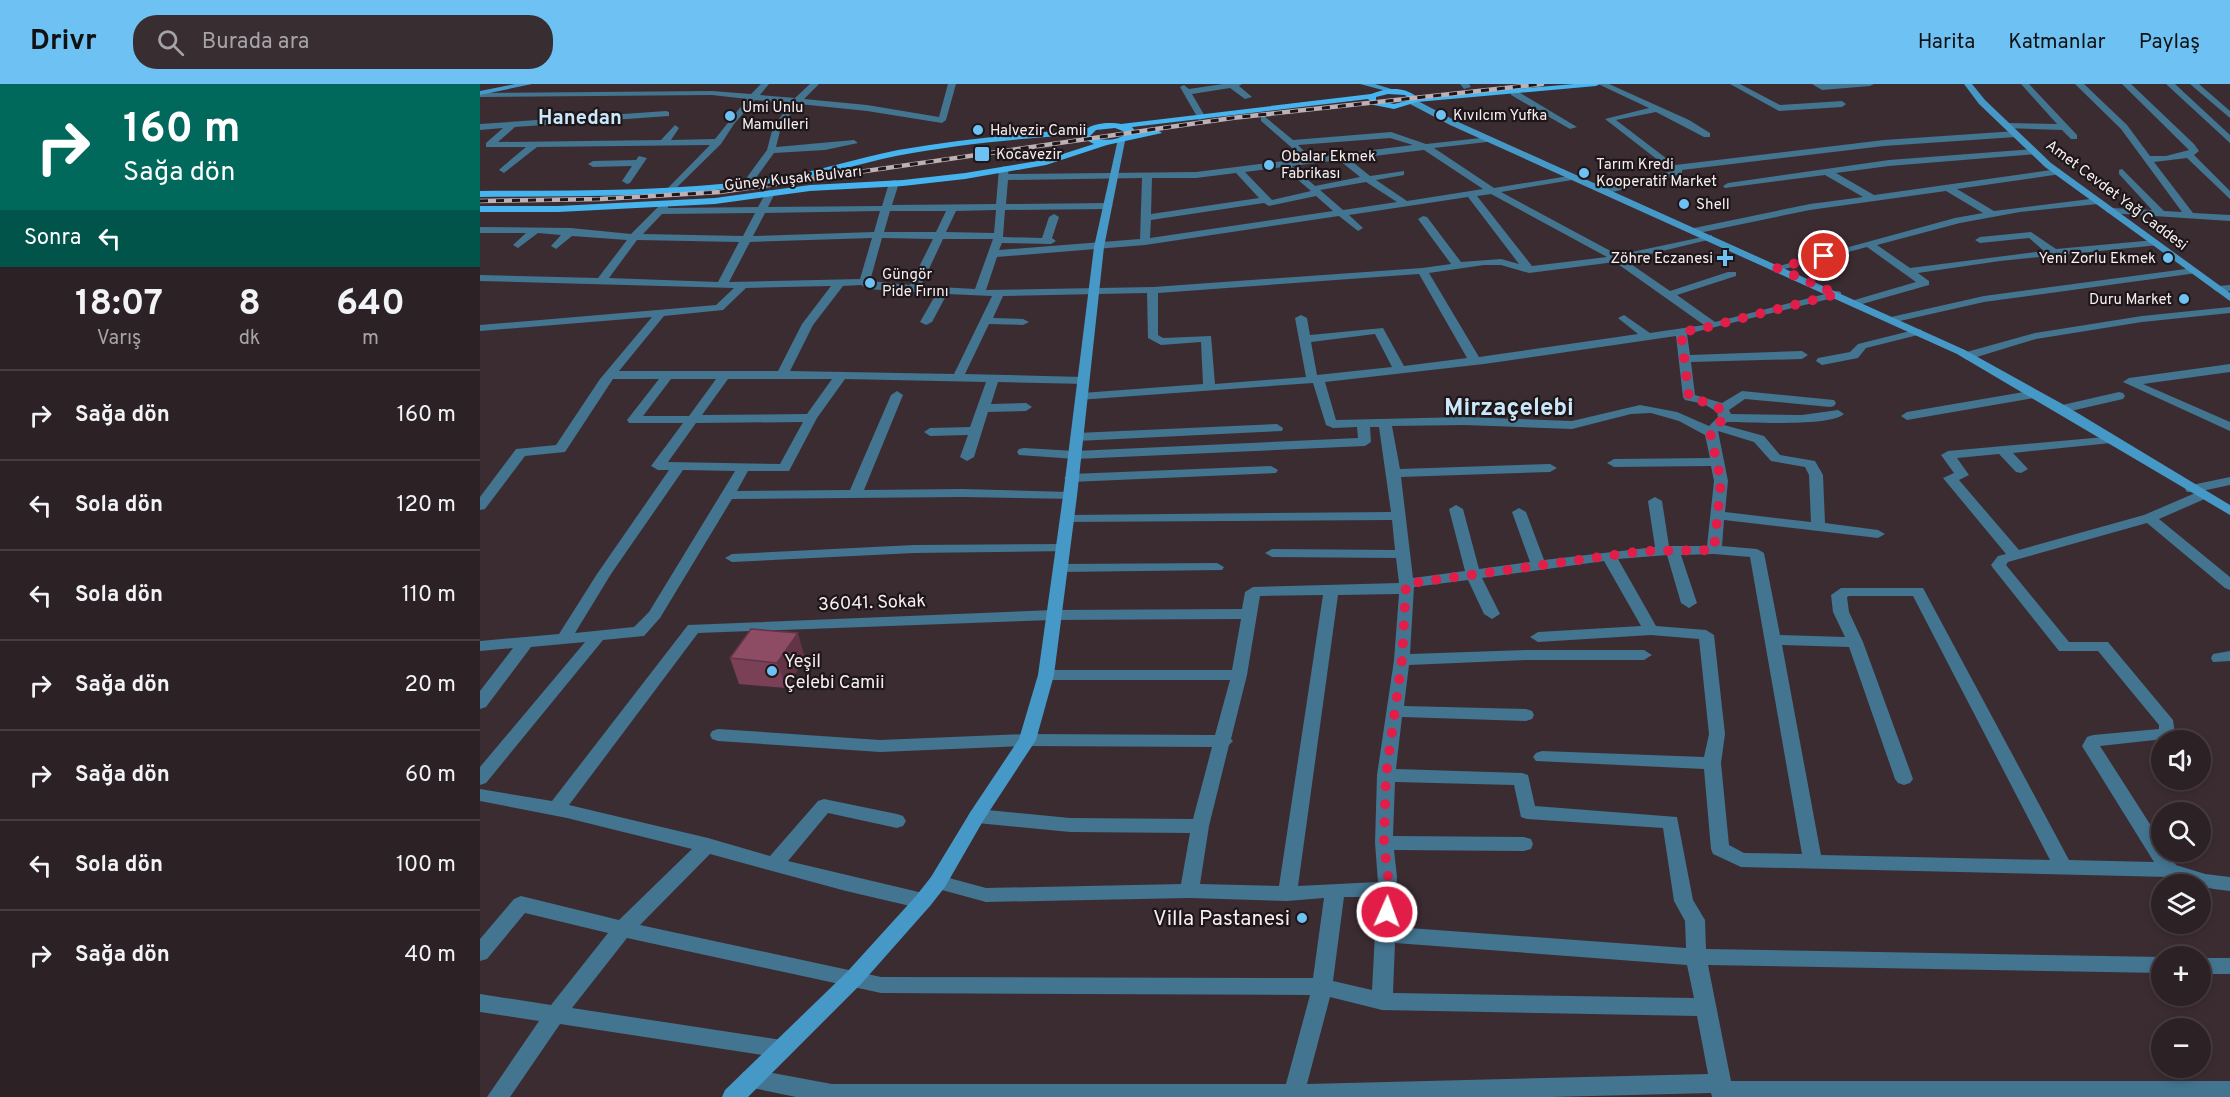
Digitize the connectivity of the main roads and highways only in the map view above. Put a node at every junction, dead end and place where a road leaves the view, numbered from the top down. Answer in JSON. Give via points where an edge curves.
{"nodes":[{"id":1,"x":528,"y":84,"type":"edge"},
{"id":2,"x":1366,"y":84,"type":"edge"},
{"id":3,"x":1596,"y":84,"type":"edge"},
{"id":4,"x":1968,"y":84,"type":"edge"},
{"id":5,"x":1465,"y":85,"type":"edge"},
{"id":6,"x":1479,"y":86,"type":"dead end"},
{"id":7,"x":1375,"y":93,"type":"junction"},
{"id":8,"x":1407,"y":93,"type":"junction"},
{"id":9,"x":480,"y":94,"type":"edge"},
{"id":10,"x":1415,"y":103,"type":"junction"},
{"id":11,"x":1380,"y":105,"type":"junction"},
{"id":12,"x":1253,"y":121,"type":"dead end"},
{"id":13,"x":1209,"y":126,"type":"dead end"},
{"id":14,"x":1198,"y":128,"type":"dead end"},
{"id":15,"x":1089,"y":131,"type":"junction"},
{"id":16,"x":1165,"y":132,"type":"dead end"},
{"id":17,"x":1120,"y":136,"type":"junction"},
{"id":18,"x":480,"y":194,"type":"edge"},
{"id":19,"x":480,"y":209,"type":"edge"},
{"id":20,"x":2230,"y":298,"type":"edge"},
{"id":21,"x":2230,"y":511,"type":"edge"},
{"id":22,"x":733,"y":1097,"type":"edge"}],
"edges":[{"from":1,"to":9,"type":"main road"},
{"from":2,"to":7,"type":"main road"},
{"from":3,"to":10,"type":"main road"},
{"from":4,"to":20,"type":"main road","name":"Amet Cevdet Yağ Caddesi","via":[[1982,102],[2058,172]]},
{"from":5,"to":6,"type":"main road"},
{"from":5,"to":8,"type":"main road"},
{"from":7,"to":8,"type":"main road","name":"Güney Kuşak Bulvarı"},
{"from":7,"to":11,"type":"main road","via":[[1372,101]]},
{"from":7,"to":17,"type":"main road","name":"Güney Kuşak Bulvarı","via":[[1202,118]]},
{"from":8,"to":10,"type":"main road"},
{"from":10,"to":11,"type":"main road"},
{"from":10,"to":21,"type":"main road","via":[[1967,356]]},
{"from":11,"to":12,"type":"main road"},
{"from":13,"to":14,"type":"main road"},
{"from":15,"to":17,"type":"main road","name":"Güney Kuşak Bulvarı","via":[[1100,127]]},
{"from":15,"to":17,"type":"main road","via":[[1087,139]]},
{"from":15,"to":18,"type":"main road","name":"Güney Kuşak Bulvarı","via":[[898,153],[835,169],[747,183],[670,190]]},
{"from":16,"to":17,"type":"main road","name":"Güney Kuşak Bulvarı"},
{"from":17,"to":19,"type":"main road","name":"Güney Kuşak Bulvarı","via":[[1003,173],[810,188],[663,207]]},
{"from":17,"to":22,"type":"main road","via":[[1099,247],[1046,675],[1027,740],[923,901],[854,978]]}]}
